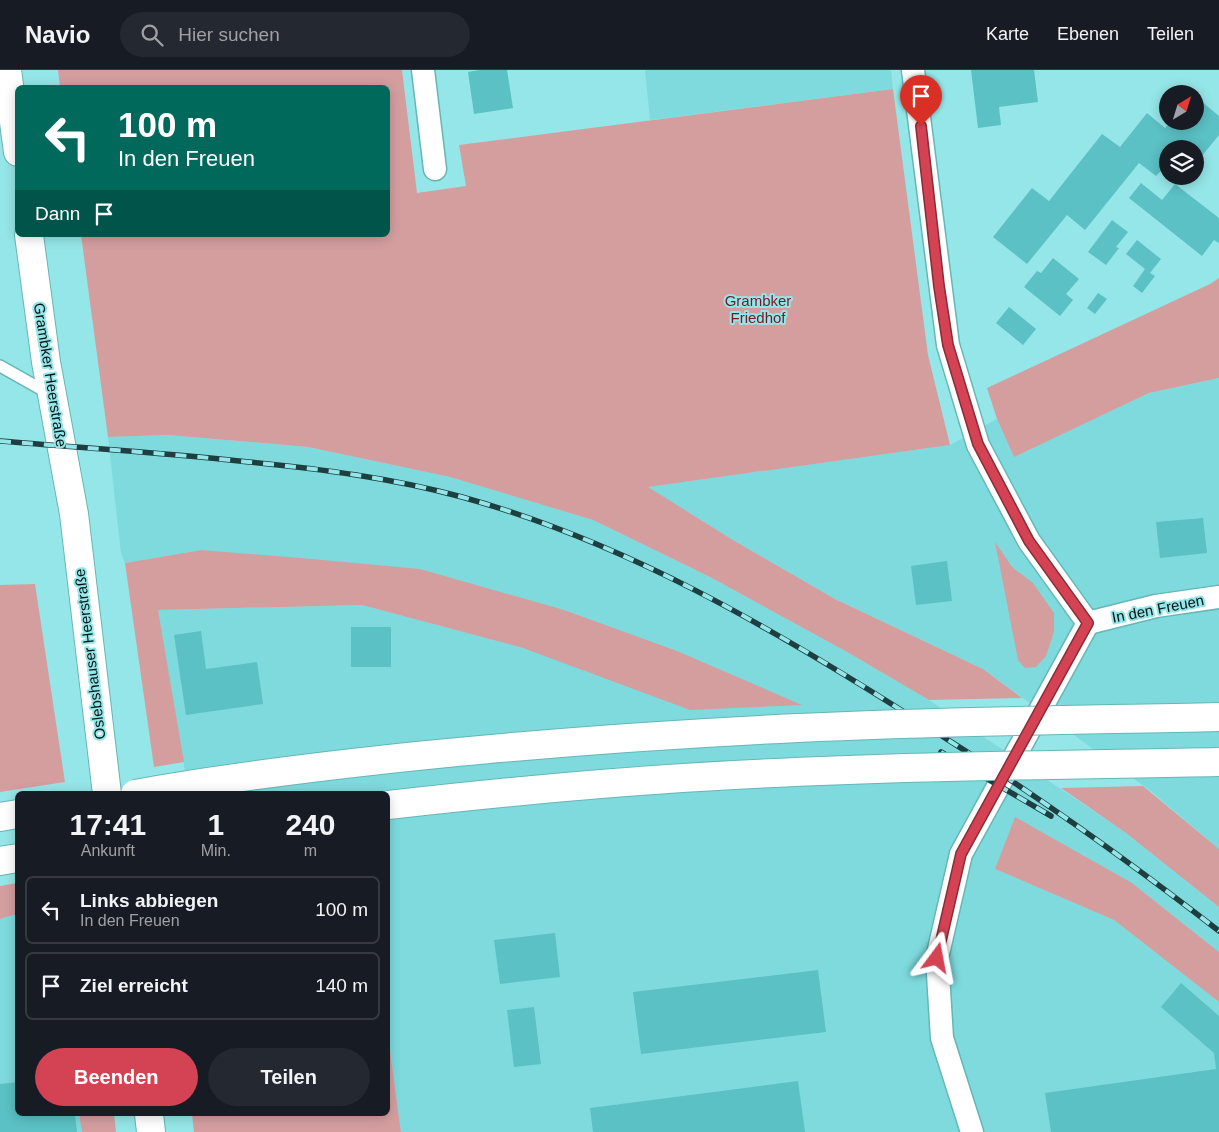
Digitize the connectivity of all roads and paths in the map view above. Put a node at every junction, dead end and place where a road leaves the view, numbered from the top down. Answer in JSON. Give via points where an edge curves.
{"nodes":[{"id":1,"x":6,"y":70,"type":"edge"},
{"id":2,"x":423,"y":70,"type":"edge"},
{"id":3,"x":914,"y":70,"type":"edge"},
{"id":4,"x":15,"y":132,"type":"edge"},
{"id":5,"x":435,"y":169,"type":"dead end"},
{"id":6,"x":29,"y":237,"type":"edge"},
{"id":7,"x":0,"y":366,"type":"edge"},
{"id":8,"x":52,"y":395,"type":"junction"},
{"id":9,"x":74,"y":514,"type":"joint"},
{"id":10,"x":1219,"y":597,"type":"edge"},
{"id":11,"x":1088,"y":623,"type":"junction"},
{"id":12,"x":1219,"y":717,"type":"edge"},
{"id":13,"x":1219,"y":762,"type":"edge"},
{"id":14,"x":107,"y":791,"type":"edge"},
{"id":15,"x":154,"y":791,"type":"edge"},
{"id":16,"x":390,"y":805,"type":"edge"},
{"id":17,"x":15,"y":815,"type":"edge"},
{"id":18,"x":0,"y":818,"type":"edge"},
{"id":19,"x":15,"y":858,"type":"edge"},
{"id":20,"x":0,"y":861,"type":"edge"},
{"id":21,"x":149,"y":1116,"type":"edge"},
{"id":22,"x":151,"y":1132,"type":"edge"},
{"id":23,"x":972,"y":1132,"type":"edge"}],
"edges":[{"from":1,"to":4,"type":"main road"},
{"from":2,"to":5,"type":"street"},
{"from":3,"to":11,"type":"street","via":[[948,345],[978,444],[1025,533]]},
{"from":6,"to":8,"type":"main road","name":"Grambker Heerstraße"},
{"from":7,"to":8,"type":"lane"},
{"from":8,"to":9,"type":"main road","name":"Grambker Heerstraße"},
{"from":9,"to":14,"type":"main road","name":"Oslebshauser Heerstraße"},
{"from":10,"to":11,"type":"street","name":"In den Freuen","via":[[1156,606]]},
{"from":11,"to":23,"type":"street","via":[[961,854],[937,958],[942,1038]]},
{"from":12,"to":15,"type":"main road","bridge":true,"via":[[800,728],[595,740],[299,768]]},
{"from":13,"to":16,"type":"main road","bridge":true,"via":[[733,775],[518,791]]},
{"from":17,"to":18,"type":"main road"},
{"from":19,"to":20,"type":"main road"},
{"from":21,"to":22,"type":"main road"}]}
